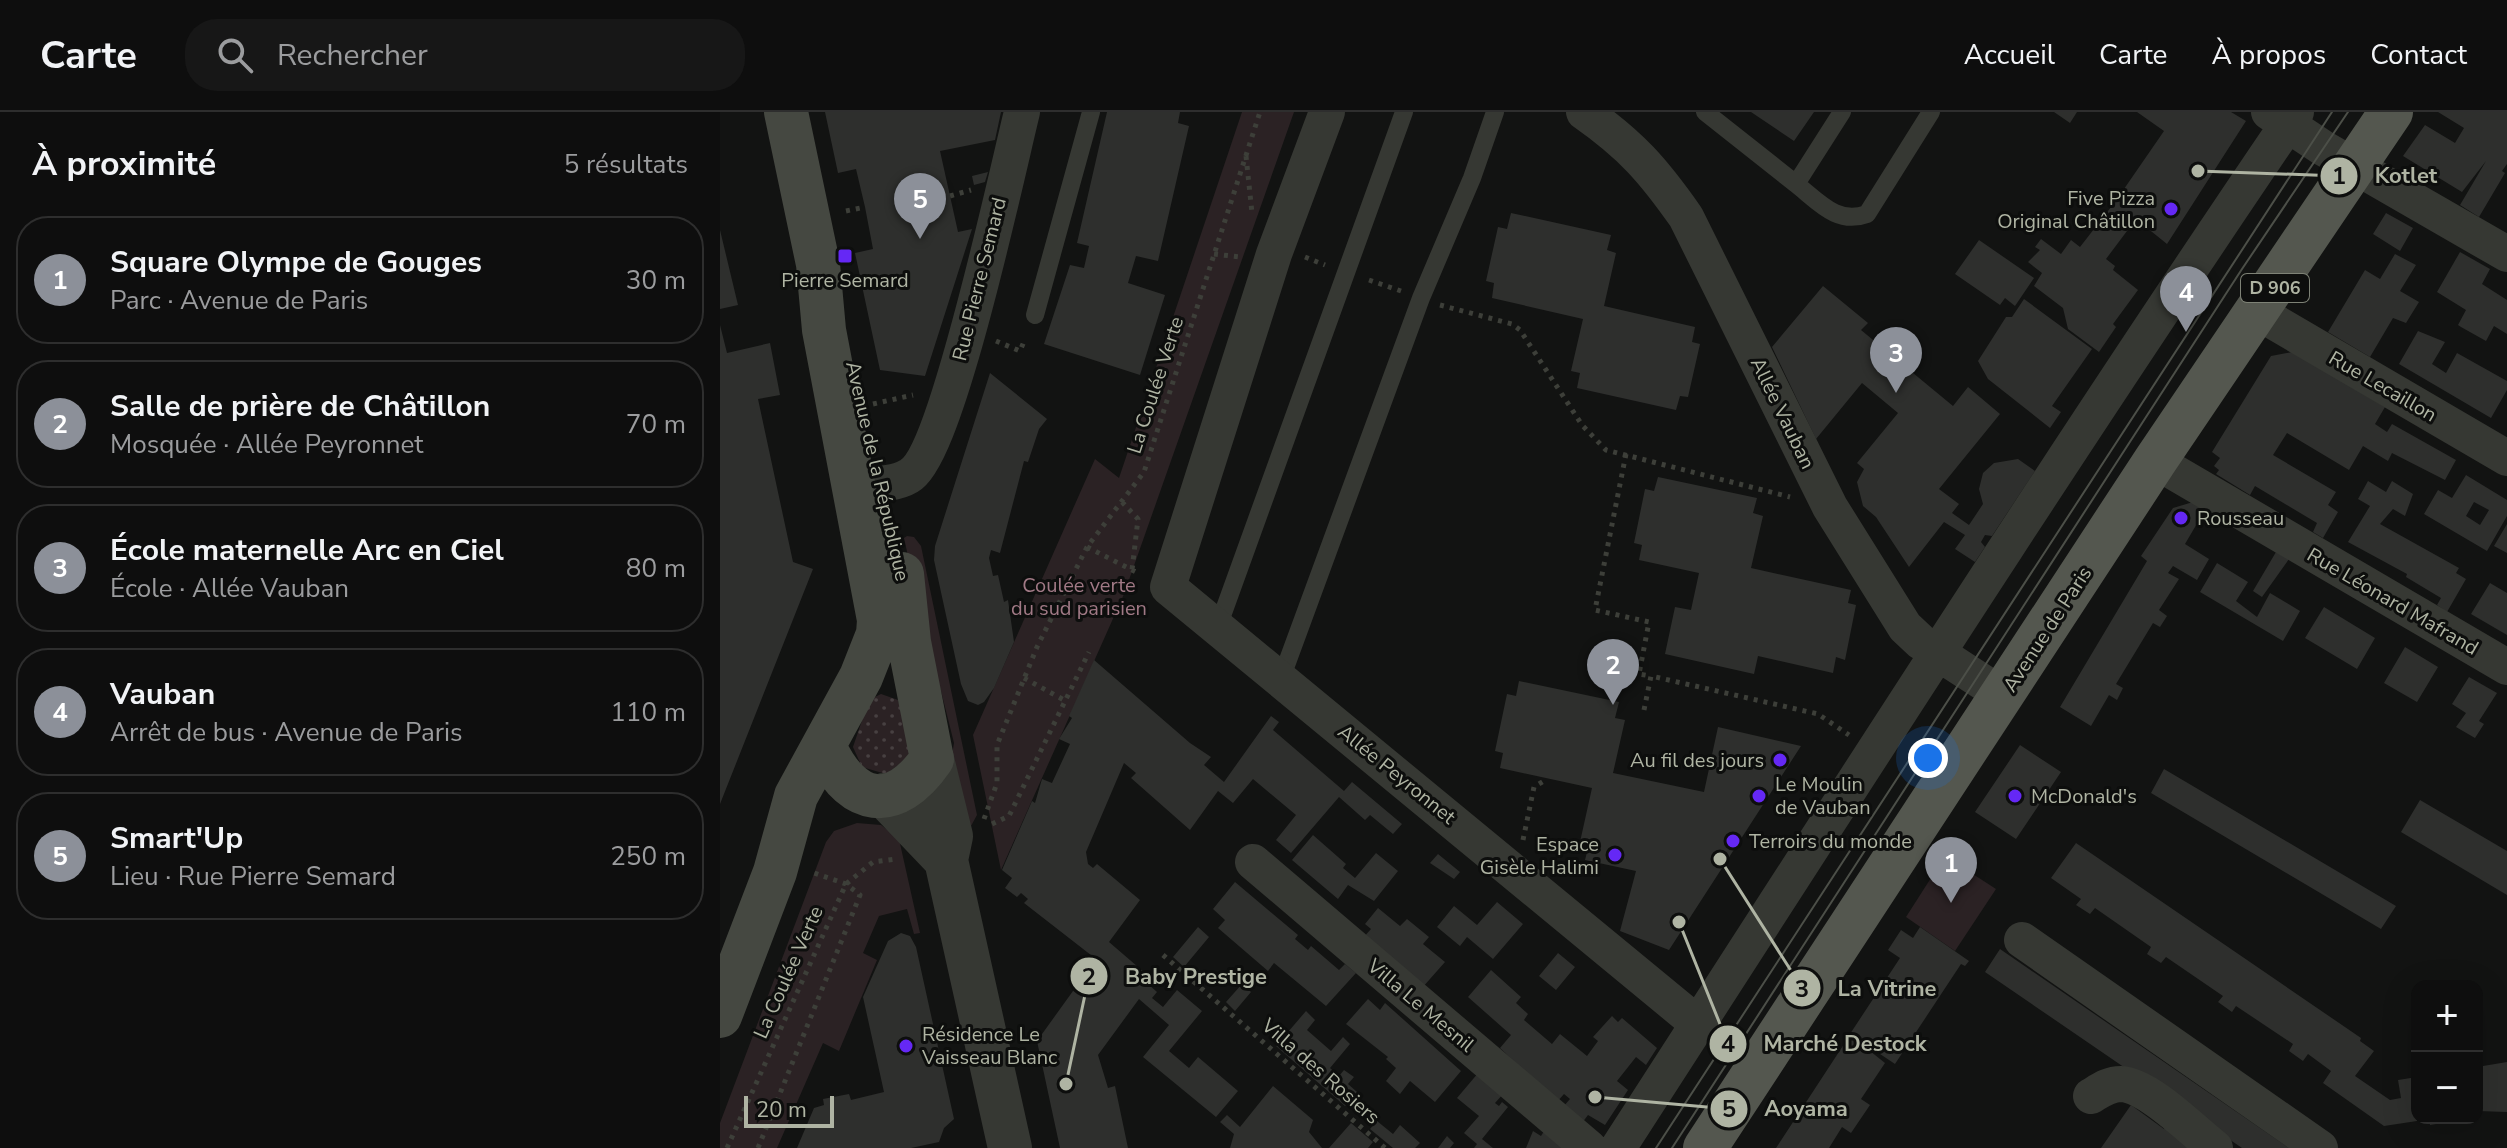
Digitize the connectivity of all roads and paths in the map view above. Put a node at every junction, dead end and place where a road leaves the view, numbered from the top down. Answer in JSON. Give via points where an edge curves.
{"nodes":[{"id":1,"x":786,"y":112,"type":"edge"},
{"id":2,"x":1022,"y":112,"type":"edge"},
{"id":3,"x":1091,"y":112,"type":"edge"},
{"id":4,"x":1260,"y":112,"type":"edge"},
{"id":5,"x":1327,"y":112,"type":"edge"},
{"id":6,"x":1404,"y":112,"type":"edge"},
{"id":7,"x":1495,"y":112,"type":"edge"},
{"id":8,"x":1584,"y":112,"type":"edge"},
{"id":9,"x":1842,"y":112,"type":"edge"},
{"id":10,"x":1931,"y":112,"type":"edge"},
{"id":11,"x":2391,"y":112,"type":"edge"},
{"id":12,"x":1711,"y":114,"type":"edge"},
{"id":13,"x":2285,"y":116,"type":"edge"},
{"id":14,"x":1246,"y":154,"type":"junction"},
{"id":15,"x":2356,"y":166,"type":"junction"},
{"id":16,"x":1796,"y":184,"type":"junction"},
{"id":17,"x":865,"y":207,"type":"dead end"},
{"id":18,"x":846,"y":211,"type":"dead end"},
{"id":19,"x":1250,"y":220,"type":"dead end"},
{"id":20,"x":1254,"y":252,"type":"junction"},
{"id":21,"x":1214,"y":254,"type":"junction"},
{"id":22,"x":2507,"y":254,"type":"edge"},
{"id":23,"x":1347,"y":272,"type":"junction"},
{"id":24,"x":1421,"y":298,"type":"junction"},
{"id":25,"x":2259,"y":313,"type":"junction"},
{"id":26,"x":1035,"y":315,"type":"dead end"},
{"id":27,"x":1025,"y":339,"type":"dead end"},
{"id":28,"x":988,"y":348,"type":"dead end"},
{"id":29,"x":1626,"y":454,"type":"junction"},
{"id":30,"x":2507,"y":458,"type":"edge"},
{"id":31,"x":2155,"y":461,"type":"junction"},
{"id":32,"x":873,"y":477,"type":"junction"},
{"id":33,"x":1122,"y":501,"type":"junction"},
{"id":34,"x":1830,"y":507,"type":"junction"},
{"id":35,"x":1087,"y":547,"type":"junction"},
{"id":36,"x":1218,"y":627,"type":"junction"},
{"id":37,"x":1089,"y":652,"type":"dead end"},
{"id":38,"x":1935,"y":652,"type":"junction"},
{"id":39,"x":2507,"y":667,"type":"edge"},
{"id":40,"x":1651,"y":676,"type":"junction"},
{"id":41,"x":861,"y":677,"type":"junction"},
{"id":42,"x":1024,"y":678,"type":"junction"},
{"id":43,"x":1281,"y":679,"type":"junction"},
{"id":44,"x":917,"y":684,"type":"junction"},
{"id":45,"x":2004,"y":696,"type":"junction"},
{"id":46,"x":1064,"y":700,"type":"junction"},
{"id":47,"x":1644,"y":710,"type":"dead end"},
{"id":48,"x":825,"y":748,"type":"junction"},
{"id":49,"x":1874,"y":752,"type":"junction"},
{"id":50,"x":932,"y":759,"type":"junction"},
{"id":51,"x":1547,"y":779,"type":"dead end"},
{"id":52,"x":997,"y":783,"type":"dead end"},
{"id":53,"x":869,"y":793,"type":"junction"},
{"id":54,"x":992,"y":824,"type":"dead end"},
{"id":55,"x":903,"y":858,"type":"dead end"},
{"id":56,"x":946,"y":860,"type":"junction"},
{"id":57,"x":1253,"y":862,"type":"dead end"},
{"id":58,"x":795,"y":872,"type":"junction"},
{"id":59,"x":1516,"y":872,"type":"junction"},
{"id":60,"x":846,"y":884,"type":"junction"},
{"id":61,"x":2022,"y":940,"type":"dead end"},
{"id":62,"x":1163,"y":955,"type":"dead end"},
{"id":63,"x":720,"y":1016,"type":"edge"},
{"id":64,"x":1698,"y":1024,"type":"junction"},
{"id":65,"x":2091,"y":1096,"type":"dead end"},
{"id":66,"x":727,"y":1148,"type":"edge"},
{"id":67,"x":758,"y":1148,"type":"edge"},
{"id":68,"x":1010,"y":1148,"type":"edge"},
{"id":69,"x":1385,"y":1148,"type":"edge"},
{"id":70,"x":1589,"y":1148,"type":"edge"},
{"id":71,"x":1618,"y":1148,"type":"edge"},
{"id":72,"x":1705,"y":1148,"type":"edge"},
{"id":73,"x":2215,"y":1148,"type":"edge"},
{"id":74,"x":2320,"y":1148,"type":"edge"}],
"edges":[{"from":1,"to":32,"type":"main road","name":"Avenue de la République","via":[[818,264],[843,328]]},
{"from":2,"to":32,"type":"street","name":"Rue Pierre Semard","via":[[962,350],[925,459],[911,476]]},
{"from":3,"to":26,"type":"lane"},
{"from":4,"to":14,"type":"path","name":"La Coulée Verte"},
{"from":5,"to":20,"type":"street"},
{"from":6,"to":23,"type":"lane"},
{"from":7,"to":24,"type":"lane"},
{"from":8,"to":34,"type":"street","name":"Allée Vauban","via":[[1626,142],[1686,217]]},
{"from":9,"to":16,"type":"lane"},
{"from":10,"to":16,"type":"lane","via":[[1867,214],[1839,217]]},
{"from":11,"to":15,"type":"main road","name":"Avenue de Paris","number":"D 906"},
{"from":12,"to":16,"type":"lane"},
{"from":13,"to":15,"type":"street"},
{"from":13,"to":38,"type":"street"},
{"from":14,"to":19,"type":"path"},
{"from":14,"to":21,"type":"path","name":"La Coulée Verte"},
{"from":15,"to":22,"type":"street"},
{"from":15,"to":25,"type":"main road","name":"Avenue de Paris","number":"D 906"},
{"from":17,"to":18,"type":"path"},
{"from":20,"to":21,"type":"path"},
{"from":20,"to":23,"type":"path","via":[[1292,252]]},
{"from":20,"to":36,"type":"street","name":"Allée Peyronnet","via":[[1168,587]]},
{"from":21,"to":33,"type":"path","name":"La Coulée Verte","via":[[1144,472]]},
{"from":23,"to":24,"type":"path"},
{"from":23,"to":36,"type":"lane"},
{"from":24,"to":29,"type":"path","via":[[1520,330],[1582,425],[1606,450]]},
{"from":24,"to":43,"type":"lane"},
{"from":25,"to":30,"type":"street","name":"Rue Lecaillon"},
{"from":25,"to":31,"type":"main road","name":"Avenue de Paris","number":"D 906"},
{"from":27,"to":28,"type":"path","via":[[1020,351],[995,341]]},
{"from":29,"to":34,"type":"path"},
{"from":29,"to":40,"type":"path","via":[[1595,610],[1649,622],[1639,674]]},
{"from":31,"to":39,"type":"street","name":"Rue Léonard Mafrand"},
{"from":31,"to":45,"type":"main road","name":"Avenue de Paris","number":"D 906"},
{"from":32,"to":41,"type":"main road","name":"Avenue de la République","via":[[879,620]]},
{"from":32,"to":44,"type":"main road","name":"Avenue de la République","via":[[908,602]]},
{"from":33,"to":35,"type":"path","name":"La Coulée Verte"},
{"from":33,"to":35,"type":"path","via":[[1138,519],[1132,570]]},
{"from":34,"to":38,"type":"street","name":"Allée Vauban","via":[[1905,627]]},
{"from":35,"to":42,"type":"path","name":"La Coulée Verte"},
{"from":36,"to":43,"type":"street","name":"Allée Peyronnet"},
{"from":37,"to":46,"type":"path"},
{"from":38,"to":45,"type":"street","name":"Allée Vauban"},
{"from":38,"to":49,"type":"street"},
{"from":40,"to":47,"type":"path"},
{"from":40,"to":49,"type":"path","via":[[1818,714]]},
{"from":41,"to":44,"type":"main road","via":[[881,671]]},
{"from":41,"to":48,"type":"main road"},
{"from":42,"to":46,"type":"path"},
{"from":42,"to":52,"type":"path","name":"La Coulée Verte","via":[[997,745]]},
{"from":43,"to":59,"type":"street","name":"Allée Peyronnet"},
{"from":44,"to":50,"type":"main road"},
{"from":45,"to":72,"type":"main road","name":"Avenue de Paris","number":"D 906"},
{"from":46,"to":54,"type":"path","via":[[1009,816]]},
{"from":48,"to":53,"type":"main road","via":[[838,773]]},
{"from":48,"to":58,"type":"main road","via":[[796,796]]},
{"from":49,"to":64,"type":"street"},
{"from":50,"to":53,"type":"main road","via":[[912,784]]},
{"from":50,"to":56,"type":"street","via":[[951,836]]},
{"from":51,"to":59,"type":"path","via":[[1534,787]]},
{"from":53,"to":56,"type":"street"},
{"from":53,"to":58,"type":"main road","via":[[821,814]]},
{"from":55,"to":60,"type":"path","via":[[873,862]]},
{"from":56,"to":68,"type":"street"},
{"from":57,"to":70,"type":"street","name":"Villa Le Mesnil"},
{"from":58,"to":60,"type":"path"},
{"from":58,"to":63,"type":"main road"},
{"from":59,"to":64,"type":"street","name":"Allée Peyronnet"},
{"from":60,"to":66,"type":"path","name":"La Coulée Verte"},
{"from":60,"to":67,"type":"path","name":"La Coulée Verte","via":[[860,895]]},
{"from":61,"to":74,"type":"street"},
{"from":62,"to":69,"type":"path","name":"Villa des Rosiers"},
{"from":64,"to":71,"type":"street"},
{"from":65,"to":73,"type":"street","via":[[2109,1085],[2141,1089]]}]}
